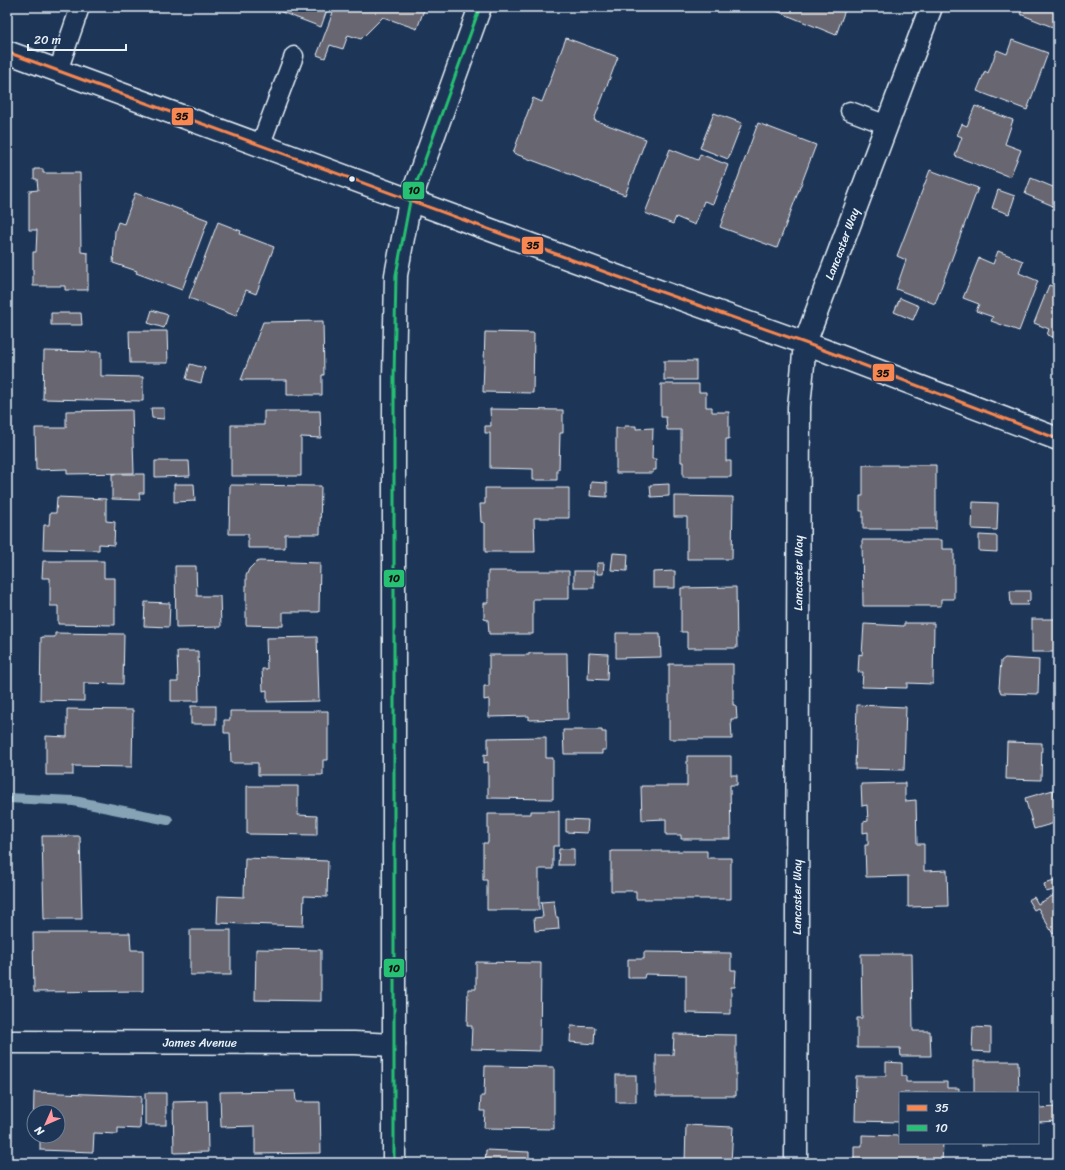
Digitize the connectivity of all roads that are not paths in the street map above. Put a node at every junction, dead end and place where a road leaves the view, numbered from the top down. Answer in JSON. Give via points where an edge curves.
{"nodes":[{"id":1,"x":80,"y":7,"type":"edge"},
{"id":2,"x":480,"y":7,"type":"edge"},
{"id":3,"x":931,"y":7,"type":"edge"},
{"id":4,"x":7,"y":52,"type":"edge"},
{"id":5,"x":294,"y":56,"type":"dead end"},
{"id":6,"x":58,"y":71,"type":"junction"},
{"id":7,"x":850,"y":111,"type":"dead end"},
{"id":8,"x":887,"y":125,"type":"junction"},
{"id":9,"x":260,"y":146,"type":"junction"},
{"id":10,"x":410,"y":201,"type":"junction"},
{"id":11,"x":805,"y":343,"type":"junction"},
{"id":12,"x":1058,"y":439,"type":"edge"},
{"id":13,"x":7,"y":1042,"type":"edge"},
{"id":14,"x":394,"y":1045,"type":"junction"},
{"id":15,"x":394,"y":1163,"type":"edge"},
{"id":16,"x":796,"y":1163,"type":"edge"}],
"edges":[{"from":1,"to":6,"type":"lane"},
{"from":2,"to":10,"type":"main road"},
{"from":3,"to":8,"type":"main road","name":"Lancaster Way"},
{"from":4,"to":6,"type":"main road"},
{"from":5,"to":9,"type":"lane"},
{"from":6,"to":9,"type":"main road"},
{"from":7,"to":8,"type":"lane"},
{"from":8,"to":11,"type":"main road","name":"Lancaster Way"},
{"from":9,"to":10,"type":"main road"},
{"from":10,"to":11,"type":"main road"},
{"from":10,"to":14,"type":"main road","via":[[396,275],[394,377]]},
{"from":11,"to":12,"type":"main road"},
{"from":11,"to":16,"type":"main road","name":"Lancaster Way","via":[[799,407]]},
{"from":13,"to":14,"type":"main road","name":"James Avenue"},
{"from":14,"to":15,"type":"main road"}]}
